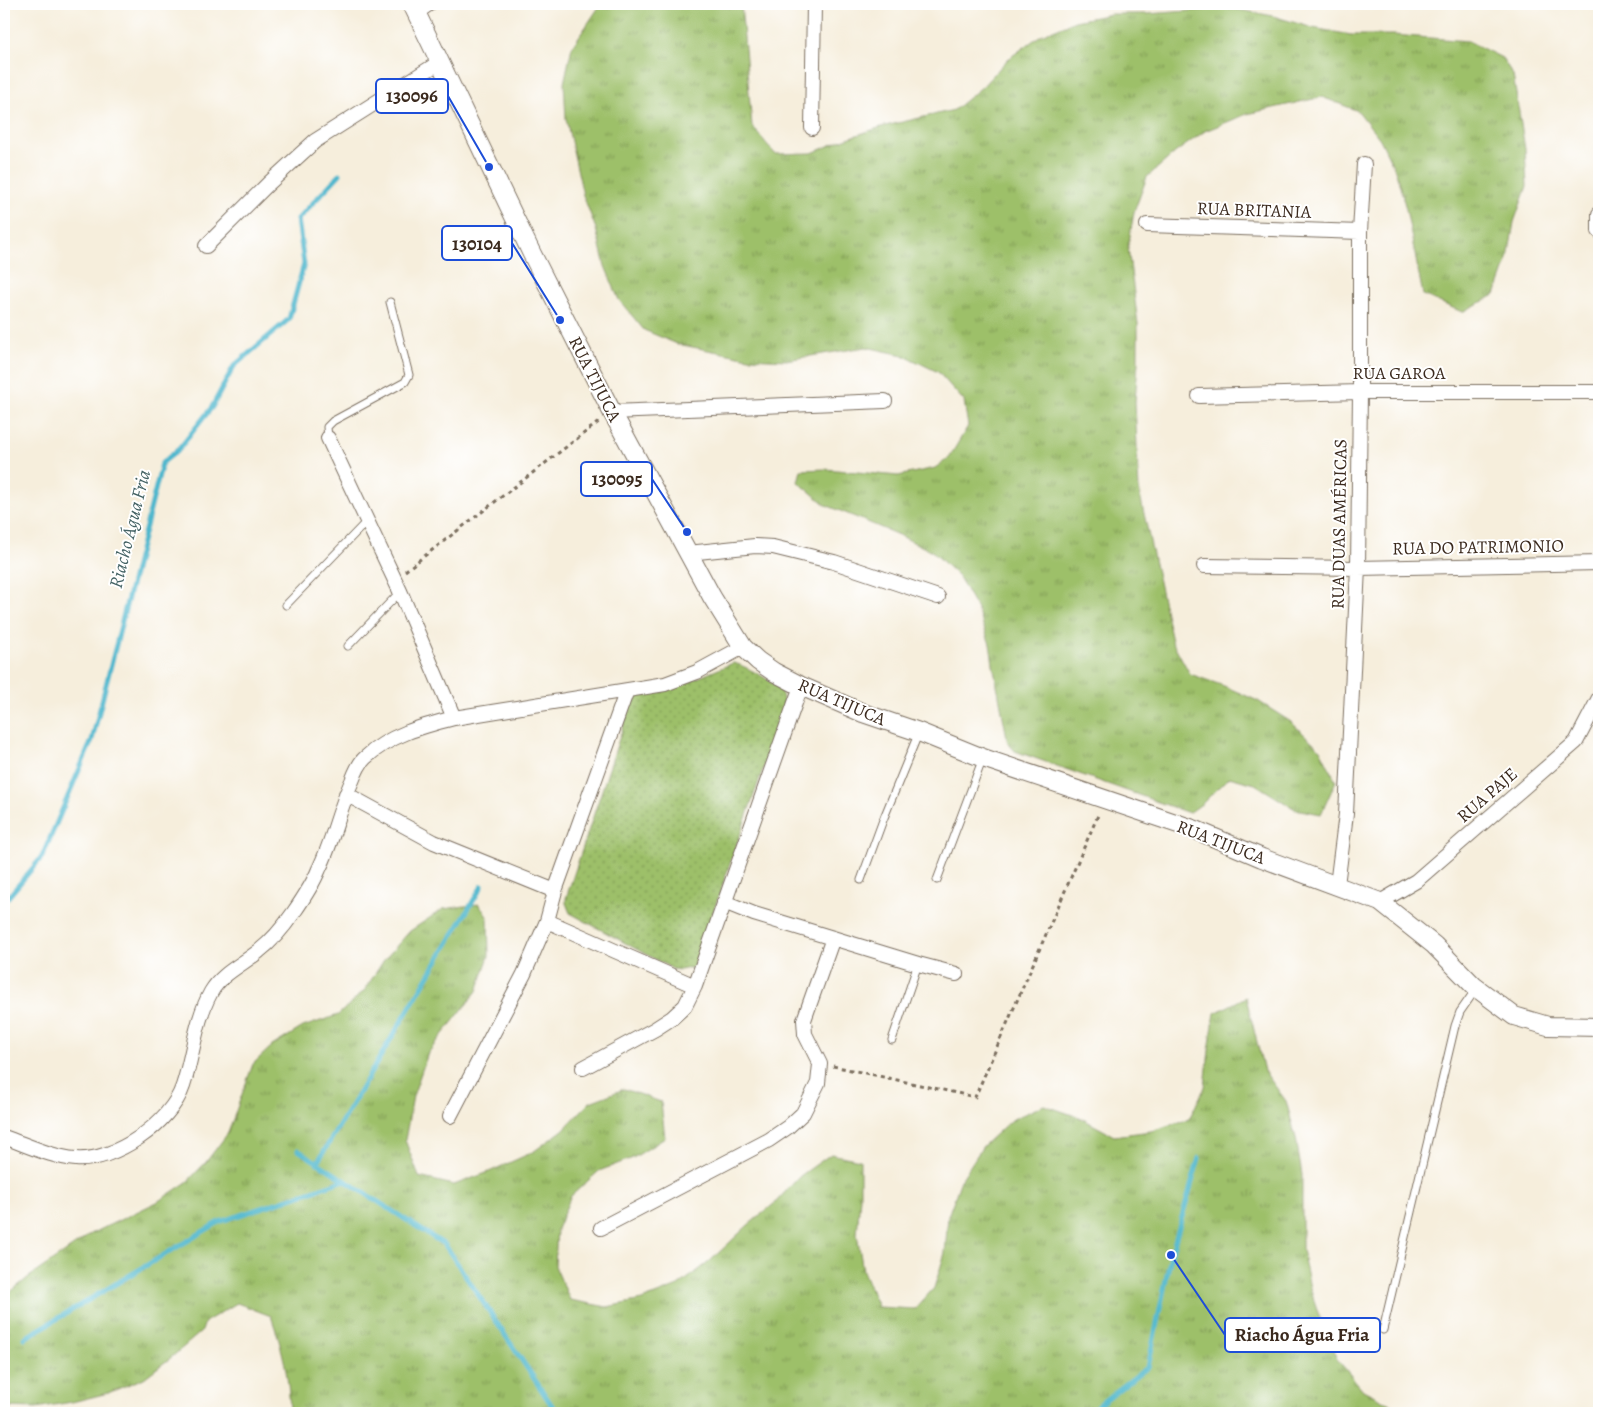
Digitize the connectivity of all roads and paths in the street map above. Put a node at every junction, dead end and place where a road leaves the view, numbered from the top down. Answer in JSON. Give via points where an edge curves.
{"nodes":[{"id":1,"x":814,"y":4,"type":"edge"},
{"id":2,"x":419,"y":7,"type":"edge"},
{"id":3,"x":440,"y":62,"type":"junction"},
{"id":4,"x":812,"y":128,"type":"dead end"},
{"id":5,"x":1364,"y":164,"type":"dead end"},
{"id":6,"x":1599,"y":217,"type":"edge"},
{"id":7,"x":1147,"y":225,"type":"dead end"},
{"id":8,"x":1599,"y":231,"type":"edge"},
{"id":9,"x":1360,"y":232,"type":"junction"},
{"id":10,"x":206,"y":246,"type":"dead end"},
{"id":11,"x":390,"y":302,"type":"dead end"},
{"id":12,"x":1360,"y":392,"type":"junction"},
{"id":13,"x":1599,"y":392,"type":"edge"},
{"id":14,"x":1199,"y":396,"type":"dead end"},
{"id":15,"x":885,"y":401,"type":"dead end"},
{"id":16,"x":612,"y":412,"type":"junction"},
{"id":17,"x":328,"y":438,"type":"joint"},
{"id":18,"x":367,"y":520,"type":"junction"},
{"id":19,"x":688,"y":553,"type":"junction"},
{"id":20,"x":1599,"y":563,"type":"edge"},
{"id":21,"x":1204,"y":566,"type":"dead end"},
{"id":22,"x":1358,"y":568,"type":"junction"},
{"id":23,"x":398,"y":585,"type":"junction"},
{"id":24,"x":938,"y":597,"type":"dead end"},
{"id":25,"x":286,"y":605,"type":"dead end"},
{"id":26,"x":348,"y":646,"type":"dead end"},
{"id":27,"x":742,"y":648,"type":"junction"},
{"id":28,"x":801,"y":686,"type":"junction"},
{"id":29,"x":627,"y":690,"type":"junction"},
{"id":30,"x":1599,"y":698,"type":"edge"},
{"id":31,"x":454,"y":718,"type":"junction"},
{"id":32,"x":920,"y":732,"type":"junction"},
{"id":33,"x":983,"y":758,"type":"junction"},
{"id":34,"x":346,"y":794,"type":"junction"},
{"id":35,"x":1105,"y":799,"type":"junction"},
{"id":36,"x":861,"y":880,"type":"dead end"},
{"id":37,"x":937,"y":880,"type":"dead end"},
{"id":38,"x":1337,"y":885,"type":"junction"},
{"id":39,"x":555,"y":891,"type":"junction"},
{"id":40,"x":724,"y":902,"type":"junction"},
{"id":41,"x":1380,"y":902,"type":"junction"},
{"id":42,"x":547,"y":922,"type":"junction"},
{"id":43,"x":833,"y":938,"type":"junction"},
{"id":44,"x":918,"y":964,"type":"junction"},
{"id":45,"x":956,"y":974,"type":"dead end"},
{"id":46,"x":695,"y":986,"type":"junction"},
{"id":47,"x":1476,"y":988,"type":"junction"},
{"id":48,"x":1599,"y":1027,"type":"edge"},
{"id":49,"x":892,"y":1040,"type":"dead end"},
{"id":50,"x":820,"y":1064,"type":"junction"},
{"id":51,"x":583,"y":1068,"type":"dead end"},
{"id":52,"x":450,"y":1116,"type":"dead end"},
{"id":53,"x":4,"y":1137,"type":"edge"},
{"id":54,"x":601,"y":1228,"type":"dead end"},
{"id":55,"x":1383,"y":1330,"type":"dead end"}],
"edges":[{"from":1,"to":4,"type":"street"},
{"from":2,"to":3,"type":"street","name":"RUA TIJUCA"},
{"from":3,"to":10,"type":"street","via":[[315,141]]},
{"from":3,"to":16,"type":"street","name":"RUA TIJUCA"},
{"from":5,"to":9,"type":"street","name":"RUA DUAS AMÉRICAS"},
{"from":6,"to":8,"type":"street"},
{"from":7,"to":9,"type":"street","name":"RUA BRITANIA"},
{"from":9,"to":12,"type":"street","name":"RUA DUAS AMÉRICAS"},
{"from":11,"to":17,"type":"lane","via":[[408,375],[405,382],[333,421],[327,427]]},
{"from":12,"to":13,"type":"street","name":"RUA GAROA"},
{"from":12,"to":14,"type":"street","name":"RUA GAROA"},
{"from":12,"to":22,"type":"street","name":"RUA DUAS AMÉRICAS"},
{"from":15,"to":16,"type":"street"},
{"from":16,"to":19,"type":"street","name":"RUA TIJUCA"},
{"from":16,"to":23,"type":"path"},
{"from":17,"to":18,"type":"street"},
{"from":18,"to":23,"type":"street"},
{"from":18,"to":25,"type":"lane"},
{"from":19,"to":24,"type":"street","via":[[755,546],[773,548],[834,562]]},
{"from":19,"to":27,"type":"street","name":"RUA TIJUCA"},
{"from":20,"to":22,"type":"street","name":"RUA DO PATRIMONIO"},
{"from":21,"to":22,"type":"street","name":"RUA DO PATRIMONIO"},
{"from":22,"to":38,"type":"street","name":"RUA DUAS AMÉRICAS","via":[[1346,814]]},
{"from":23,"to":26,"type":"lane"},
{"from":23,"to":31,"type":"street"},
{"from":27,"to":28,"type":"street","name":"RUA TIJUCA","via":[[774,672]]},
{"from":27,"to":29,"type":"street","via":[[697,672],[665,684]]},
{"from":28,"to":32,"type":"street","name":"RUA TIJUCA","via":[[863,713]]},
{"from":28,"to":40,"type":"street"},
{"from":29,"to":31,"type":"street"},
{"from":29,"to":39,"type":"street"},
{"from":30,"to":41,"type":"street","name":"RUA PAJE","via":[[1576,742],[1416,880]]},
{"from":31,"to":34,"type":"street","via":[[421,727],[381,745],[364,759]]},
{"from":32,"to":33,"type":"street","name":"RUA TIJUCA"},
{"from":32,"to":36,"type":"lane"},
{"from":33,"to":35,"type":"street","name":"RUA TIJUCA"},
{"from":33,"to":37,"type":"lane"},
{"from":34,"to":39,"type":"street","via":[[434,842]]},
{"from":34,"to":53,"type":"street","via":[[319,869],[294,912],[261,950],[227,972],[204,1004],[182,1088],[160,1121],[129,1143],[91,1159],[59,1156]]},
{"from":35,"to":38,"type":"street","name":"RUA TIJUCA","via":[[1196,830]]},
{"from":35,"to":50,"type":"path","via":[[975,1097]]},
{"from":38,"to":41,"type":"street","name":"RUA TIJUCA"},
{"from":39,"to":42,"type":"street"},
{"from":40,"to":43,"type":"street"},
{"from":40,"to":46,"type":"street"},
{"from":41,"to":47,"type":"street","name":"RUA TIJUCA","via":[[1434,945]]},
{"from":42,"to":46,"type":"street"},
{"from":42,"to":52,"type":"street","via":[[524,974]]},
{"from":43,"to":44,"type":"street"},
{"from":43,"to":50,"type":"street","via":[[804,1020],[805,1034]]},
{"from":44,"to":45,"type":"street"},
{"from":44,"to":49,"type":"lane"},
{"from":46,"to":51,"type":"street","via":[[685,1006],[672,1018]]},
{"from":47,"to":48,"type":"street","name":"RUA TIJUCA","via":[[1514,1016],[1548,1026]]},
{"from":47,"to":55,"type":"lane","via":[[1455,1026]]},
{"from":50,"to":54,"type":"street","via":[[818,1083],[811,1099],[788,1127]]}]}
